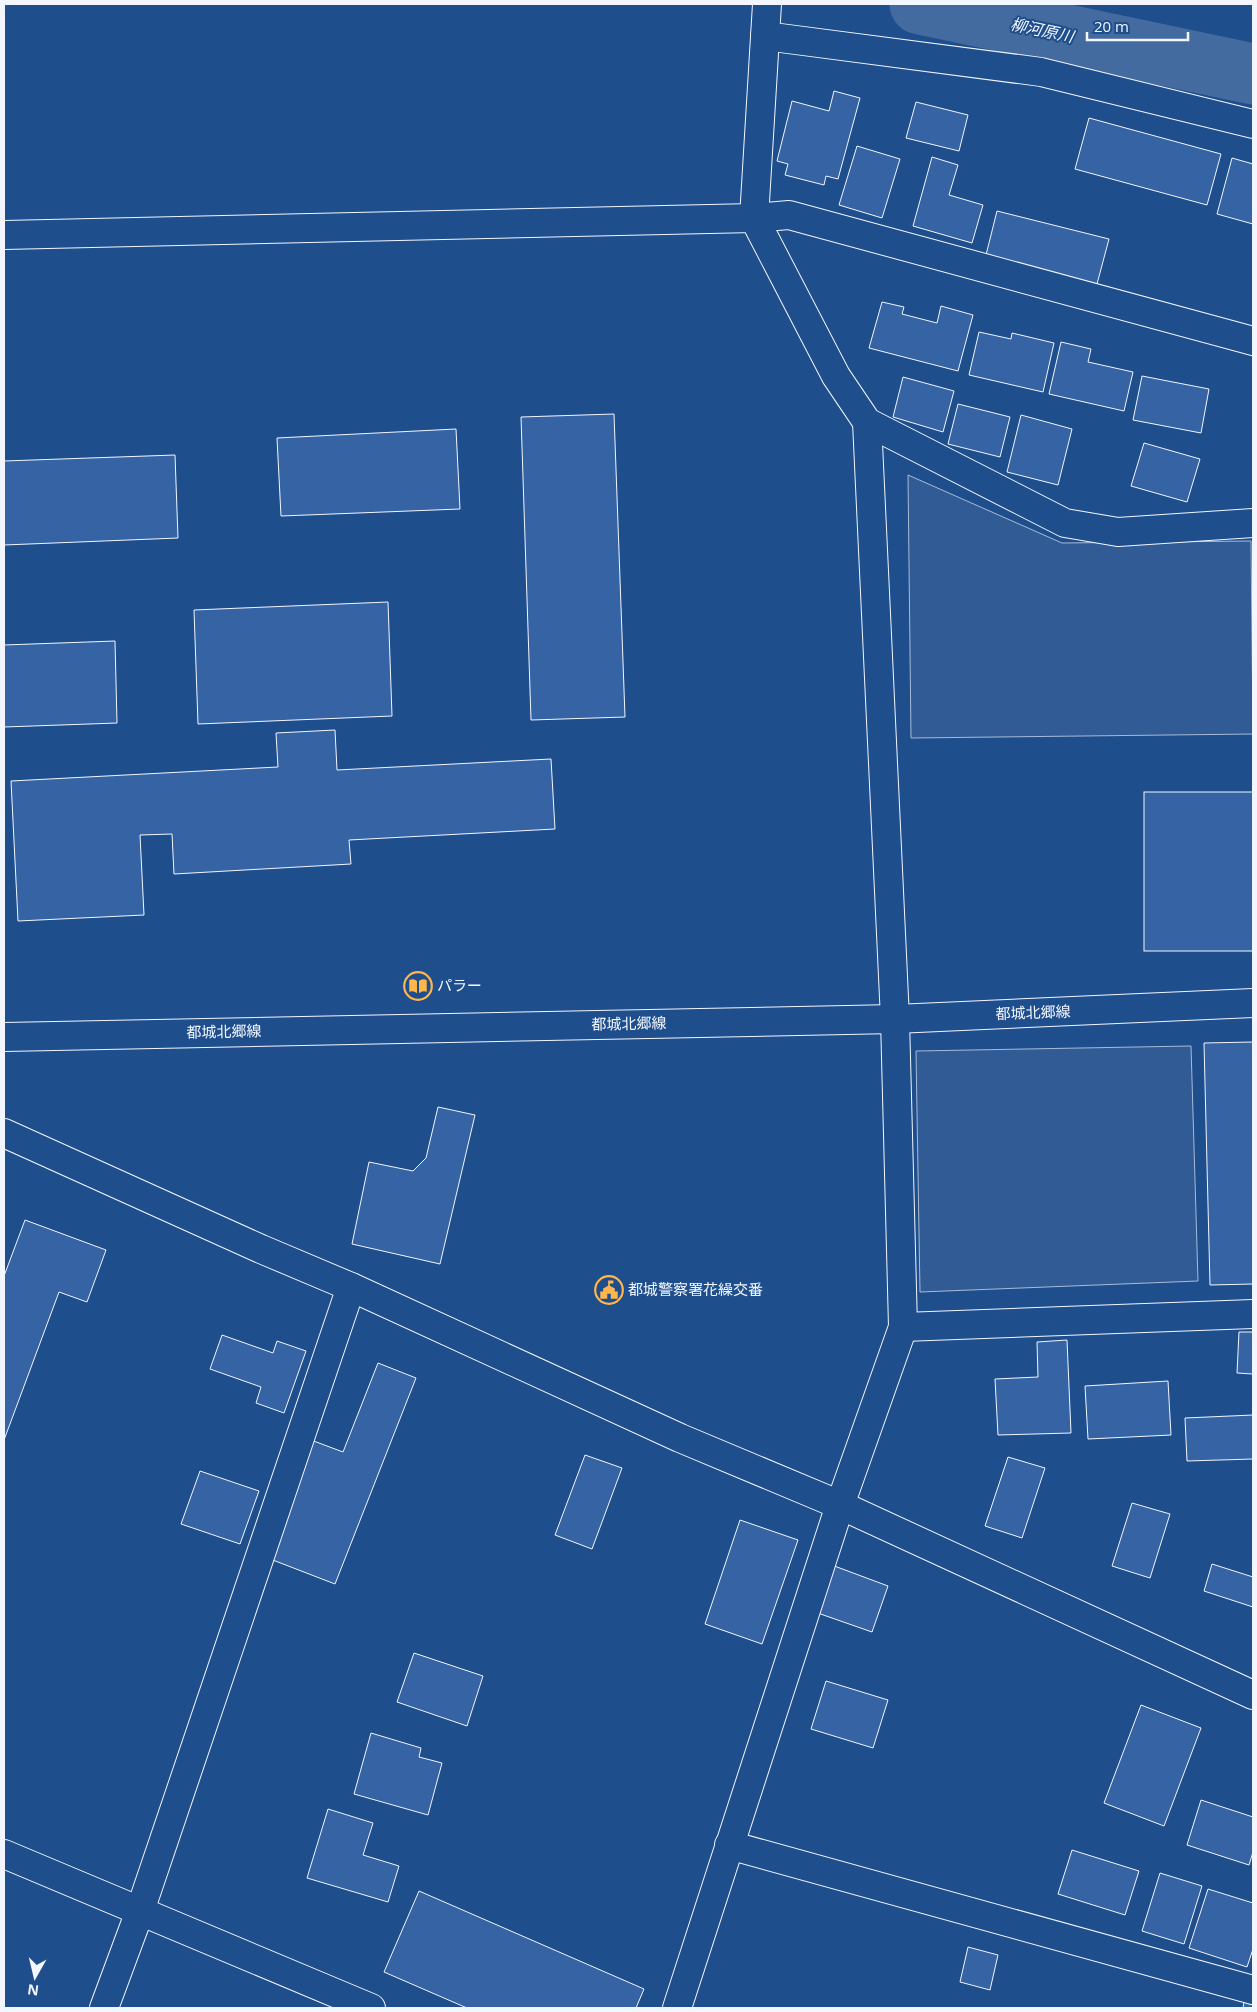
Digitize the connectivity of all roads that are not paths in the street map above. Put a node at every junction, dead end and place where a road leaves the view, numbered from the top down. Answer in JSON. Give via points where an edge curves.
{"nodes":[{"id":1,"x":766,"y":19,"type":"edge"},
{"id":2,"x":1253,"y":124,"type":"edge"},
{"id":3,"x":754,"y":218,"type":"junction"},
{"id":4,"x":4,"y":235,"type":"edge"},
{"id":5,"x":1253,"y":341,"type":"edge"},
{"id":6,"x":867,"y":422,"type":"junction"},
{"id":7,"x":1253,"y":523,"type":"edge"},
{"id":8,"x":1253,"y":1004,"type":"edge"},
{"id":9,"x":894,"y":1019,"type":"junction"},
{"id":10,"x":4,"y":1037,"type":"edge"},
{"id":11,"x":4,"y":1133,"type":"edge"},
{"id":12,"x":351,"y":1287,"type":"junction"},
{"id":13,"x":1253,"y":1314,"type":"edge"},
{"id":14,"x":904,"y":1327,"type":"junction"},
{"id":15,"x":840,"y":1505,"type":"junction"},
{"id":16,"x":1253,"y":1695,"type":"edge"},
{"id":17,"x":729,"y":1845,"type":"junction"},
{"id":18,"x":4,"y":1854,"type":"edge"},
{"id":19,"x":140,"y":1911,"type":"junction"},
{"id":20,"x":1244,"y":1995,"type":"edge"},
{"id":21,"x":104,"y":2008,"type":"edge"},
{"id":22,"x":371,"y":2008,"type":"edge"},
{"id":23,"x":677,"y":2008,"type":"edge"}],
"edges":[{"from":1,"to":2,"type":"street","via":[[1041,72]]},
{"from":1,"to":3,"type":"street"},
{"from":3,"to":4,"type":"street"},
{"from":3,"to":5,"type":"street","via":[[789,215]]},
{"from":3,"to":6,"type":"street","via":[[836,376]]},
{"from":6,"to":7,"type":"street","via":[[1065,524],[1118,532]]},
{"from":6,"to":9,"type":"street"},
{"from":8,"to":9,"type":"street","name":"都城北郷線"},
{"from":9,"to":10,"type":"street","name":"都城北郷線"},
{"from":9,"to":14,"type":"street"},
{"from":11,"to":12,"type":"street"},
{"from":12,"to":15,"type":"street","via":[[680,1438]]},
{"from":12,"to":19,"type":"street"},
{"from":13,"to":14,"type":"street"},
{"from":14,"to":15,"type":"street"},
{"from":15,"to":16,"type":"street"},
{"from":15,"to":17,"type":"street"},
{"from":17,"to":20,"type":"street"},
{"from":17,"to":23,"type":"street"},
{"from":18,"to":19,"type":"street"},
{"from":19,"to":21,"type":"street"},
{"from":19,"to":22,"type":"street"}]}
